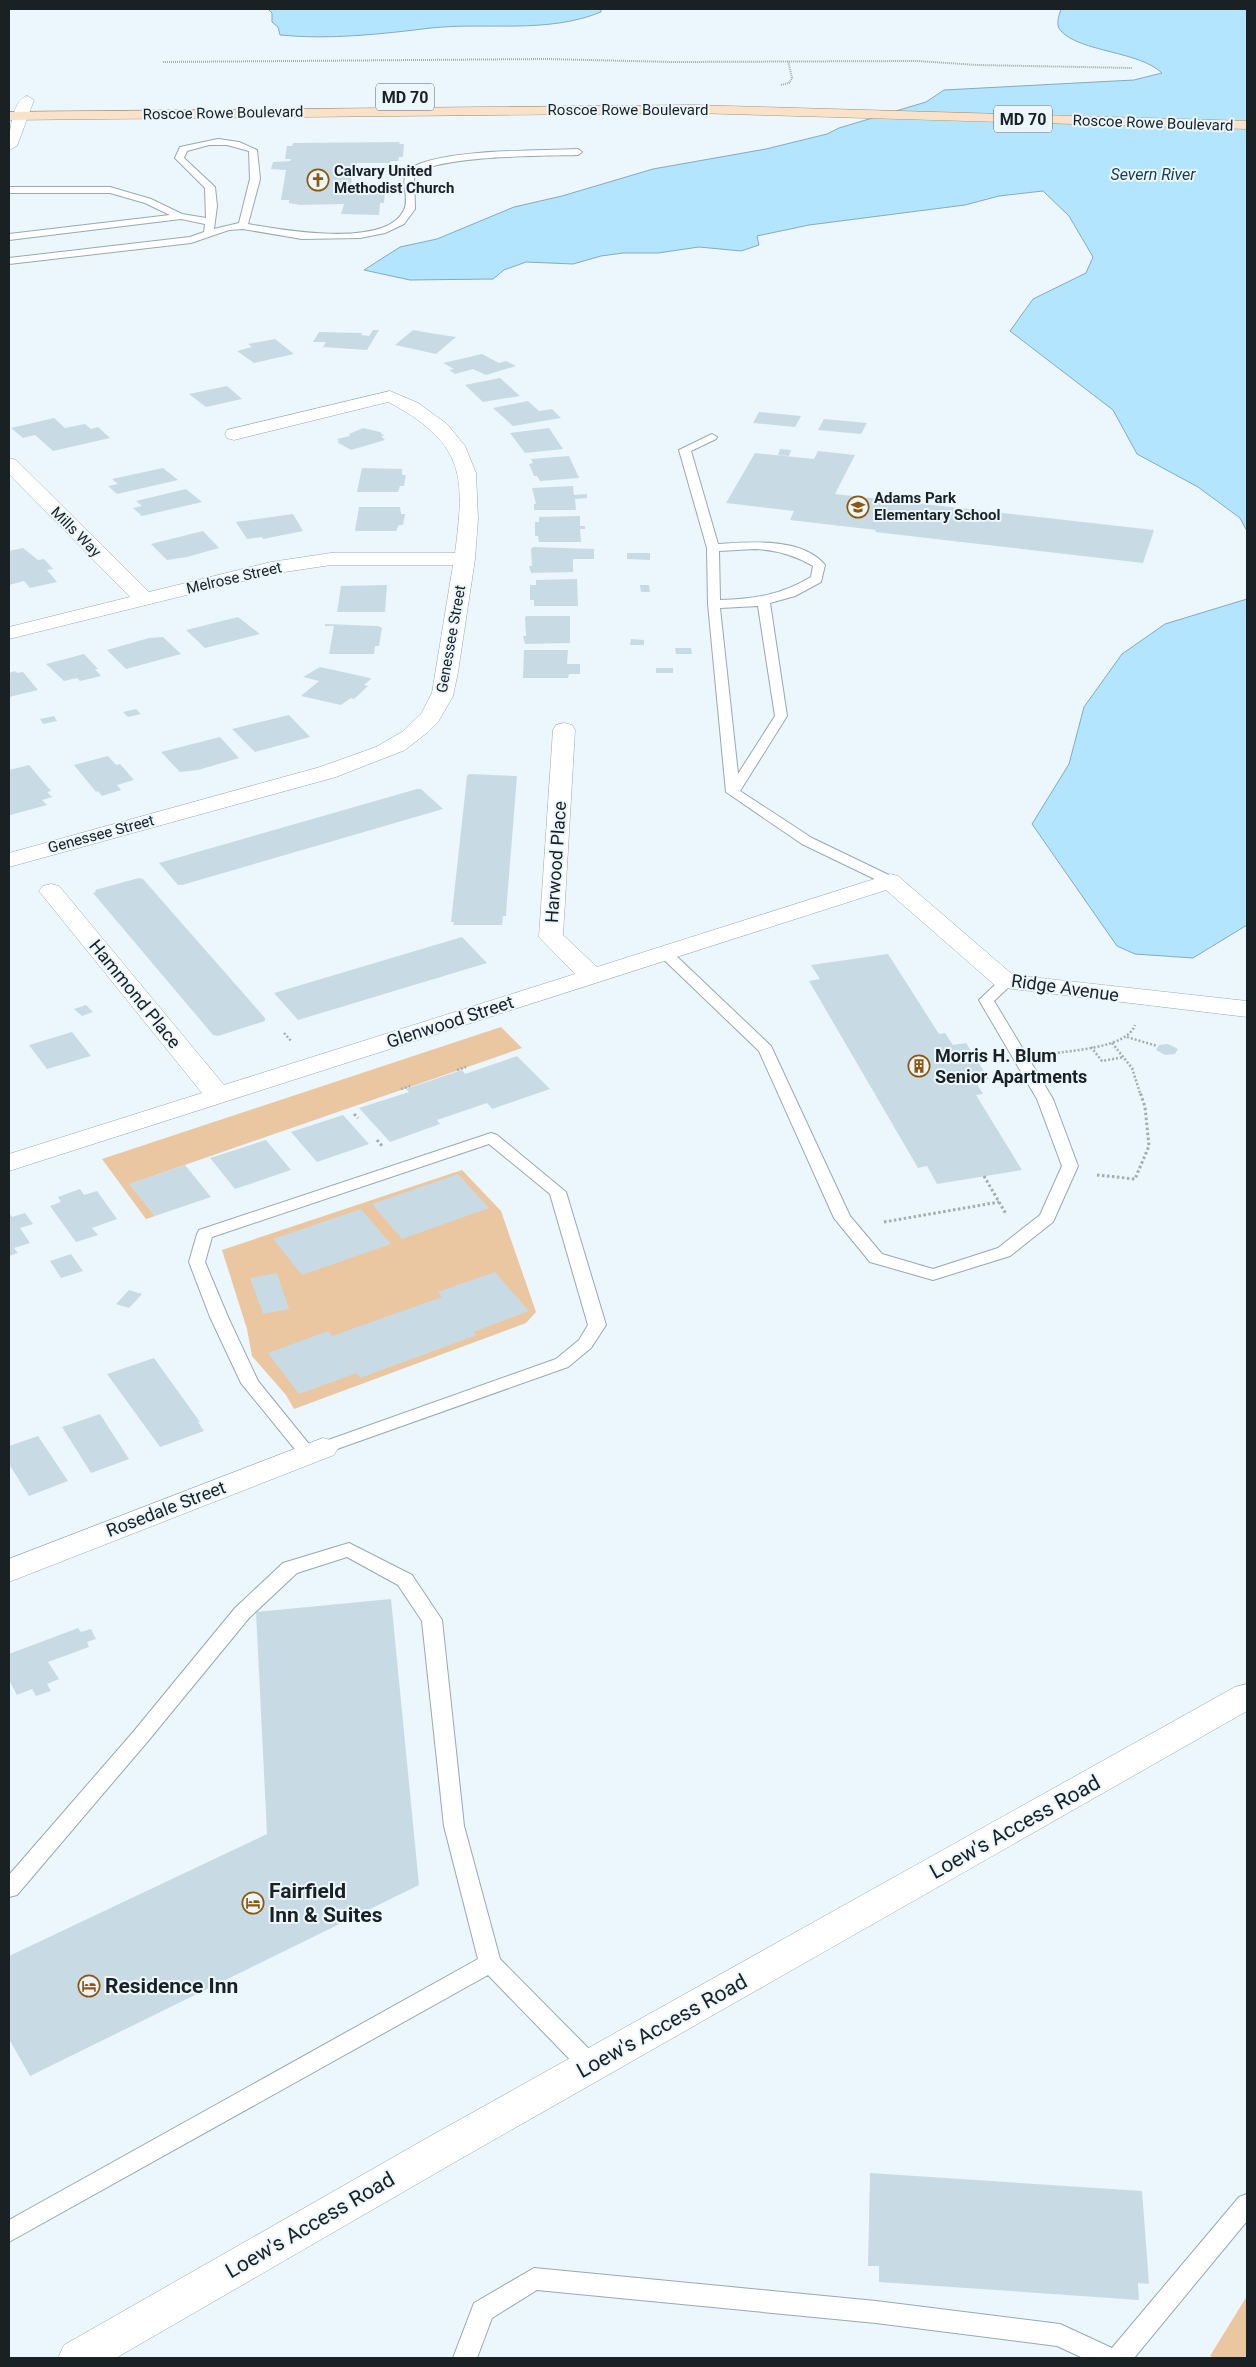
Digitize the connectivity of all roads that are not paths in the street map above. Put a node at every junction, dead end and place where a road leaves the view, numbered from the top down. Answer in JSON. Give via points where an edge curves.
{"nodes":[{"id":1,"x":472,"y":97,"type":"dead end"},
{"id":2,"x":32,"y":100,"type":"joint"},
{"id":3,"x":9,"y":101,"type":"edge"},
{"id":4,"x":799,"y":108,"type":"junction"},
{"id":5,"x":1247,"y":115,"type":"edge"},
{"id":6,"x":15,"y":116,"type":"edge"},
{"id":7,"x":1247,"y":125,"type":"edge"},
{"id":8,"x":9,"y":146,"type":"edge"},
{"id":9,"x":578,"y":152,"type":"dead end"},
{"id":10,"x":9,"y":190,"type":"edge"},
{"id":11,"x":179,"y":216,"type":"junction"},
{"id":12,"x":210,"y":222,"type":"junction"},
{"id":13,"x":243,"y":226,"type":"junction"},
{"id":14,"x":209,"y":233,"type":"junction"},
{"id":15,"x":9,"y":237,"type":"edge"},
{"id":16,"x":9,"y":250,"type":"edge"},
{"id":17,"x":11,"y":261,"type":"edge"},
{"id":18,"x":234,"y":434,"type":"dead end"},
{"id":19,"x":712,"y":437,"type":"dead end"},
{"id":20,"x":9,"y":464,"type":"edge"},
{"id":21,"x":713,"y":548,"type":"junction"},
{"id":22,"x":465,"y":559,"type":"junction"},
{"id":23,"x":144,"y":599,"type":"junction"},
{"id":24,"x":764,"y":602,"type":"junction"},
{"id":25,"x":714,"y":604,"type":"junction"},
{"id":26,"x":9,"y":633,"type":"edge"},
{"id":27,"x":564,"y":730,"type":"dead end"},
{"id":28,"x":733,"y":792,"type":"junction"},
{"id":29,"x":9,"y":860,"type":"edge"},
{"id":30,"x":890,"y":881,"type":"junction"},
{"id":31,"x":51,"y":891,"type":"dead end"},
{"id":32,"x":665,"y":953,"type":"junction"},
{"id":33,"x":592,"y":976,"type":"junction"},
{"id":34,"x":1006,"y":982,"type":"junction"},
{"id":35,"x":1247,"y":1009,"type":"edge"},
{"id":36,"x":219,"y":1096,"type":"junction"},
{"id":37,"x":9,"y":1163,"type":"edge"},
{"id":38,"x":316,"y":1451,"type":"junction"},
{"id":39,"x":9,"y":1571,"type":"edge"},
{"id":40,"x":1247,"y":1696,"type":"edge"},
{"id":41,"x":9,"y":1889,"type":"edge"},
{"id":42,"x":490,"y":1963,"type":"junction"},
{"id":43,"x":591,"y":2066,"type":"junction"},
{"id":44,"x":1247,"y":2204,"type":"edge"},
{"id":45,"x":9,"y":2232,"type":"edge"},
{"id":46,"x":79,"y":2358,"type":"edge"},
{"id":47,"x":465,"y":2358,"type":"edge"},
{"id":48,"x":1107,"y":2358,"type":"edge"},
{"id":49,"x":1119,"y":2358,"type":"edge"}],
"edges":[{"from":1,"to":4,"type":"main road","name":"Roscoe Rowe Boulevard","number":"MD 70"},
{"from":2,"to":3,"type":"main road"},
{"from":2,"to":6,"type":"street"},
{"from":4,"to":5,"type":"main road","name":"Roscoe Rowe Boulevard","number":"MD 70"},
{"from":4,"to":6,"type":"main road","name":"Roscoe Rowe Boulevard","number":"MD 70"},
{"from":4,"to":7,"type":"main road","name":"Roscoe Rowe Boulevard","number":"MD 70"},
{"from":6,"to":8,"type":"street"},
{"from":9,"to":13,"type":"lane","via":[[424,164],[413,170],[409,177],[410,209],[400,222],[376,232],[352,236],[302,236]]},
{"from":10,"to":11,"type":"lane","via":[[110,190],[148,201]]},
{"from":11,"to":12,"type":"lane"},
{"from":11,"to":15,"type":"lane"},
{"from":12,"to":13,"type":"lane","via":[[210,187],[179,158],[183,149],[201,143],[220,142],[252,150],[255,179]]},
{"from":12,"to":14,"type":"lane"},
{"from":13,"to":14,"type":"lane"},
{"from":14,"to":17,"type":"lane","via":[[191,240]]},
{"from":16,"to":17,"type":"lane"},
{"from":18,"to":22,"type":"street","name":"Genessee Street","via":[[390,396],[422,413],[448,436],[462,457],[468,482]]},
{"from":19,"to":21,"type":"lane","via":[[685,450]]},
{"from":20,"to":23,"type":"street","name":"Mills Way"},
{"from":21,"to":24,"type":"lane","via":[[777,546],[801,553],[819,566],[817,579],[793,594]]},
{"from":21,"to":25,"type":"lane"},
{"from":22,"to":23,"type":"street","name":"Melrose Street","via":[[331,559],[271,568]]},
{"from":22,"to":29,"type":"street","name":"Genessee Street","via":[[442,695],[429,718],[405,740],[371,757],[328,772]]},
{"from":23,"to":26,"type":"street","name":"Melrose Street"},
{"from":24,"to":25,"type":"lane"},
{"from":24,"to":28,"type":"lane","via":[[781,716]]},
{"from":25,"to":28,"type":"lane"},
{"from":27,"to":33,"type":"street","name":"Harwood Place","via":[[551,937]]},
{"from":28,"to":30,"type":"lane","via":[[807,841]]},
{"from":30,"to":32,"type":"street","name":"Glenwood Street"},
{"from":30,"to":34,"type":"street","name":"Ridge Avenue"},
{"from":31,"to":36,"type":"street","name":"Hammond Place"},
{"from":32,"to":33,"type":"street","name":"Glenwood Street"},
{"from":32,"to":34,"type":"lane","via":[[766,1049],[842,1218],[876,1258],[933,1274],[1011,1247],[1047,1218],[1070,1166],[1045,1099],[986,1000]]},
{"from":33,"to":36,"type":"street","name":"Glenwood Street"},
{"from":34,"to":35,"type":"street","name":"Ridge Avenue"},
{"from":36,"to":37,"type":"street","name":"Glenwood Street"},
{"from":38,"to":38,"type":"lane","via":[[250,1383],[197,1262],[205,1234],[491,1138],[558,1192],[597,1325],[585,1344],[562,1363]]},
{"from":38,"to":39,"type":"street","name":"Rosedale Street"},
{"from":40,"to":43,"type":"street","name":"Loew's Access Road"},
{"from":41,"to":42,"type":"lane","via":[[242,1613],[290,1568],[349,1550],[405,1580],[432,1620],[454,1826]]},
{"from":42,"to":43,"type":"lane"},
{"from":42,"to":45,"type":"lane"},
{"from":43,"to":46,"type":"street","name":"Loew's Access Road"},
{"from":44,"to":49,"type":"lane"},
{"from":47,"to":48,"type":"lane","via":[[483,2311],[534,2279],[876,2312],[1060,2335]]}]}
